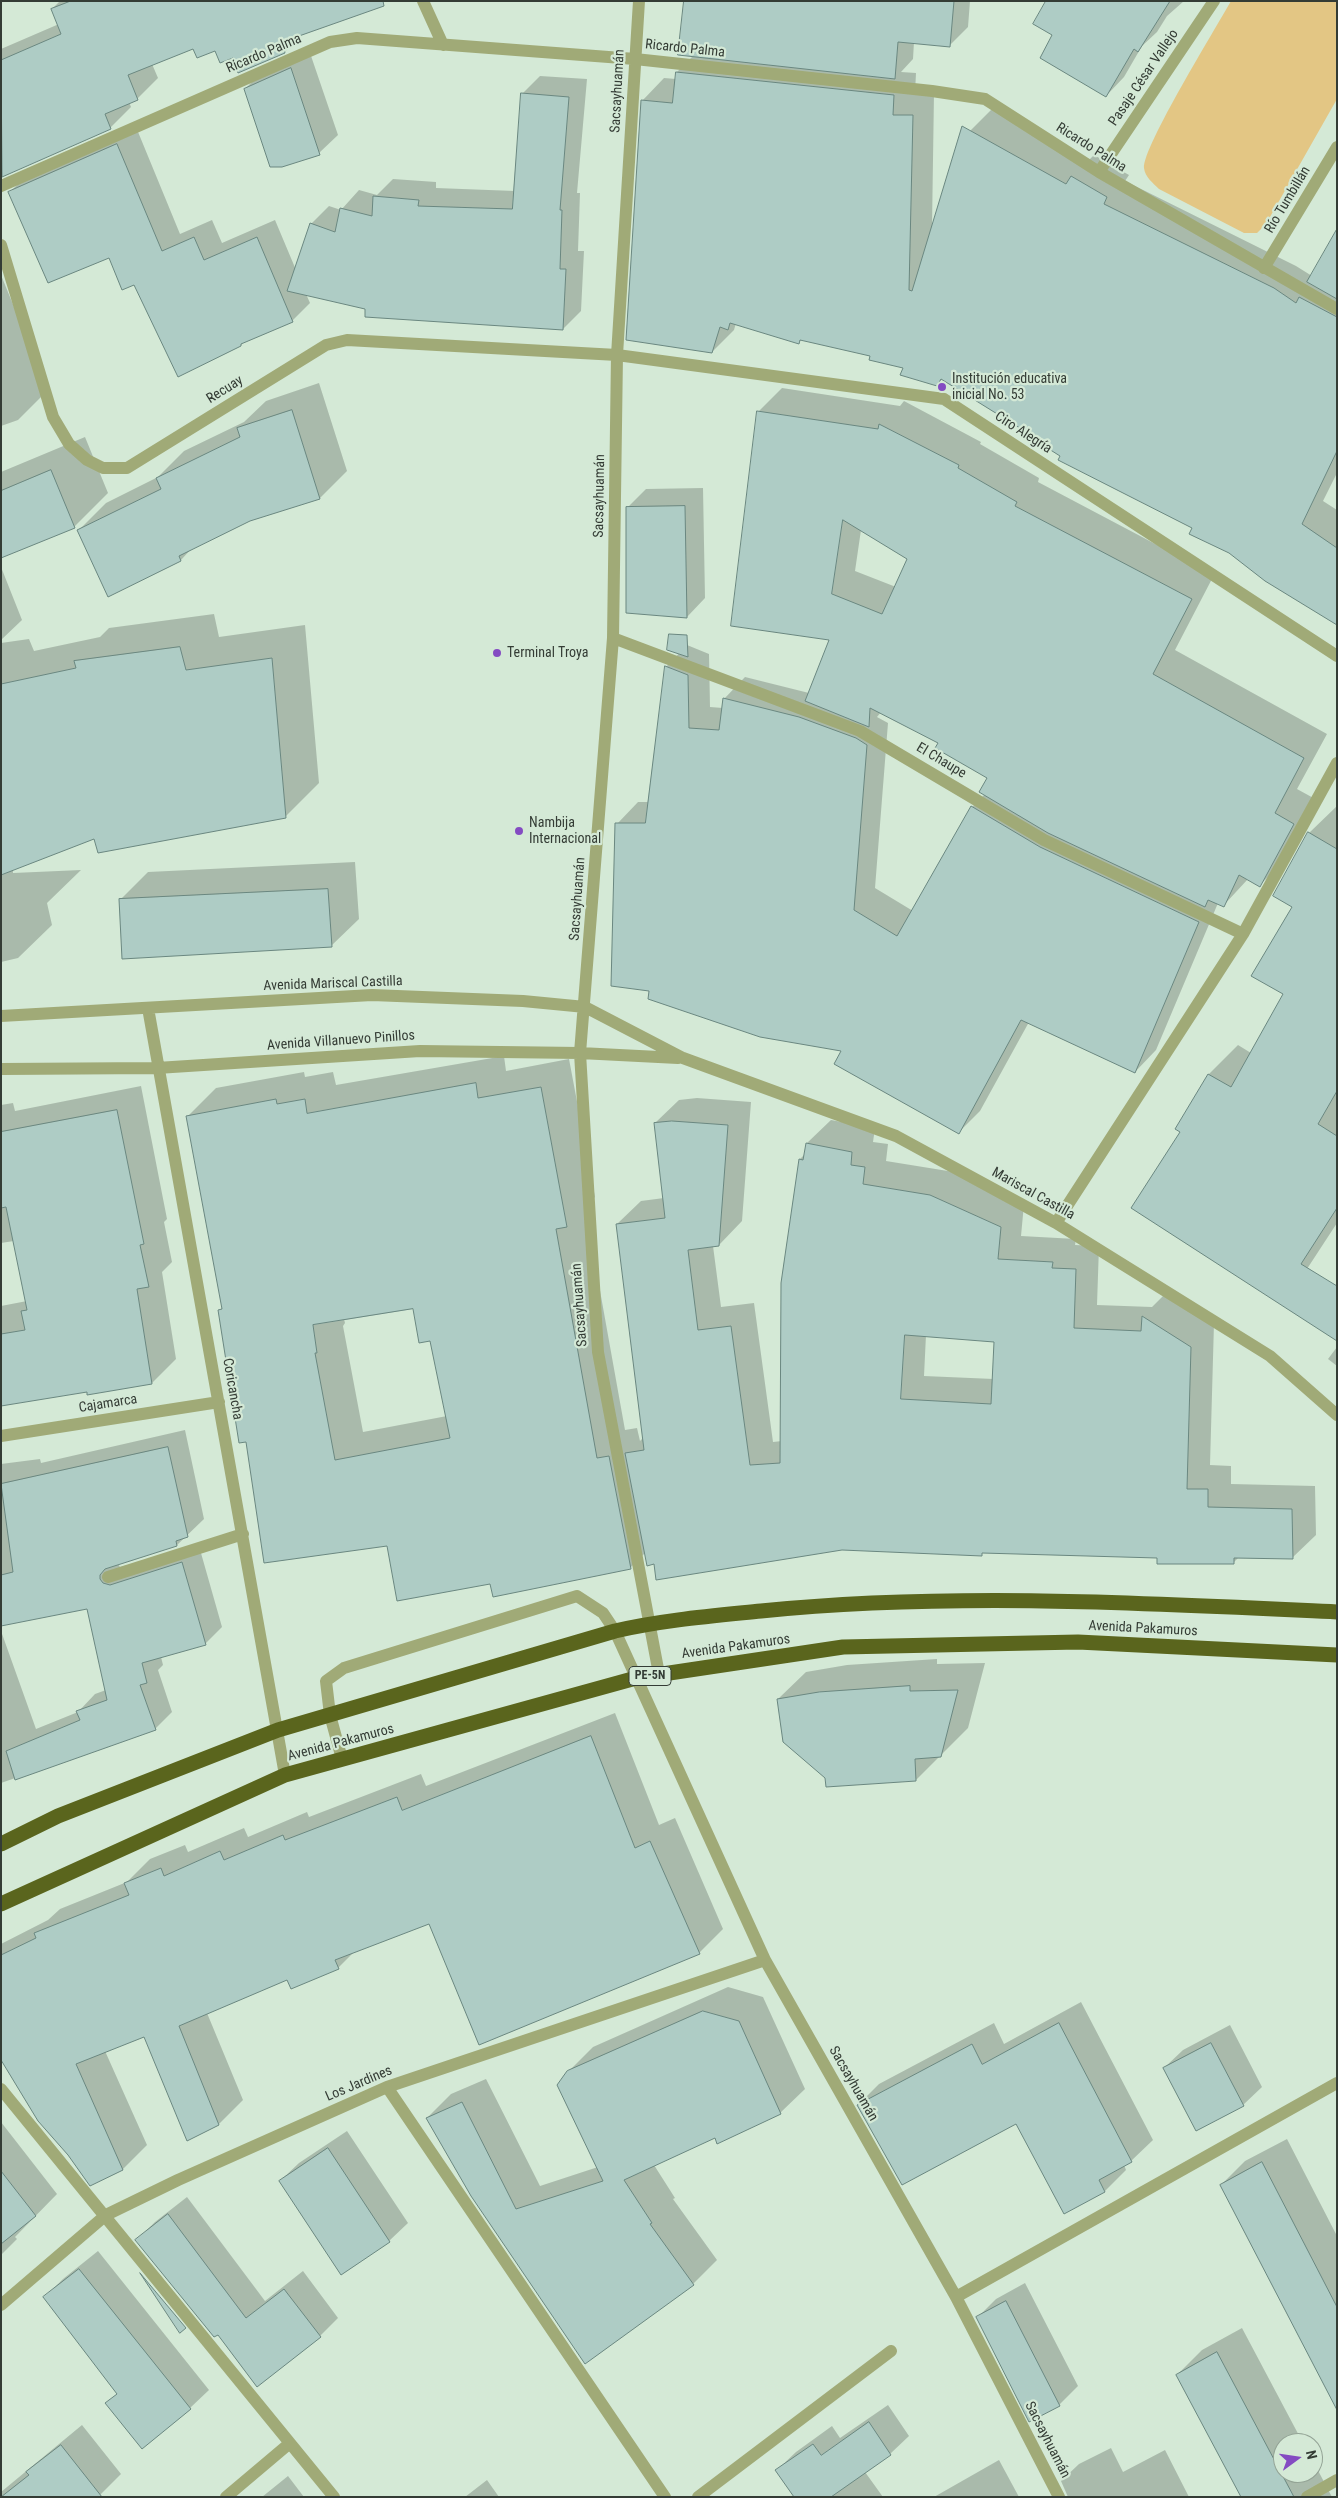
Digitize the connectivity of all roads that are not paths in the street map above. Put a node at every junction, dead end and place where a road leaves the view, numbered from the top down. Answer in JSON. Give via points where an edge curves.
{"nodes":[{"id":1,"x":423,"y":1,"type":"edge"},
{"id":2,"x":639,"y":1,"type":"edge"},
{"id":3,"x":1214,"y":1,"type":"edge"},
{"id":4,"x":443,"y":44,"type":"junction"},
{"id":5,"x":635,"y":59,"type":"junction"},
{"id":6,"x":1337,"y":147,"type":"edge"},
{"id":7,"x":1099,"y":172,"type":"junction"},
{"id":8,"x":1,"y":186,"type":"edge"},
{"id":9,"x":1,"y":245,"type":"edge"},
{"id":10,"x":1264,"y":268,"type":"junction"},
{"id":11,"x":1337,"y":309,"type":"edge"},
{"id":12,"x":617,"y":355,"type":"junction"},
{"id":13,"x":614,"y":638,"type":"junction"},
{"id":14,"x":1337,"y":656,"type":"edge"},
{"id":15,"x":1337,"y":764,"type":"edge"},
{"id":16,"x":1243,"y":934,"type":"junction"},
{"id":17,"x":585,"y":1007,"type":"junction"},
{"id":18,"x":148,"y":1008,"type":"junction"},
{"id":19,"x":1,"y":1016,"type":"edge"},
{"id":20,"x":580,"y":1053,"type":"junction"},
{"id":21,"x":683,"y":1058,"type":"junction"},
{"id":22,"x":157,"y":1068,"type":"junction"},
{"id":23,"x":1,"y":1069,"type":"edge"},
{"id":24,"x":1056,"y":1223,"type":"junction"},
{"id":25,"x":219,"y":1402,"type":"junction"},
{"id":26,"x":1337,"y":1415,"type":"edge"},
{"id":27,"x":1,"y":1436,"type":"edge"},
{"id":28,"x":242,"y":1534,"type":"junction"},
{"id":29,"x":108,"y":1577,"type":"dead end"},
{"id":30,"x":1337,"y":1612,"type":"edge"},
{"id":31,"x":650,"y":1622,"type":"junction"},
{"id":32,"x":615,"y":1631,"type":"junction"},
{"id":33,"x":1337,"y":1654,"type":"edge"},
{"id":34,"x":659,"y":1674,"type":"junction"},
{"id":35,"x":636,"y":1678,"type":"junction"},
{"id":36,"x":330,"y":1715,"type":"junction"},
{"id":37,"x":278,"y":1730,"type":"junction"},
{"id":38,"x":342,"y":1759,"type":"junction"},
{"id":39,"x":286,"y":1775,"type":"junction"},
{"id":40,"x":1,"y":1844,"type":"edge"},
{"id":41,"x":1,"y":1904,"type":"edge"},
{"id":42,"x":765,"y":1960,"type":"junction"},
{"id":43,"x":1337,"y":2083,"type":"edge"},
{"id":44,"x":387,"y":2087,"type":"junction"},
{"id":45,"x":1,"y":2089,"type":"edge"},
{"id":46,"x":106,"y":2216,"type":"junction"},
{"id":47,"x":956,"y":2297,"type":"junction"},
{"id":48,"x":1,"y":2306,"type":"edge"},
{"id":49,"x":892,"y":2351,"type":"dead end"},
{"id":50,"x":290,"y":2443,"type":"junction"},
{"id":51,"x":1337,"y":2480,"type":"edge"},
{"id":52,"x":226,"y":2497,"type":"edge"},
{"id":53,"x":334,"y":2497,"type":"edge"},
{"id":54,"x":666,"y":2497,"type":"edge"},
{"id":55,"x":698,"y":2497,"type":"edge"},
{"id":56,"x":1059,"y":2497,"type":"edge"},
{"id":57,"x":1307,"y":2497,"type":"edge"}],
"edges":[{"from":1,"to":4,"type":"street"},
{"from":2,"to":5,"type":"street","name":"Sacsayhuamán"},
{"from":3,"to":7,"type":"street","name":"Pasaje César Vallejo"},
{"from":4,"to":5,"type":"street","name":"Ricardo Palma"},
{"from":4,"to":8,"type":"street","name":"Ricardo Palma","via":[[357,38],[330,42]]},
{"from":5,"to":7,"type":"street","name":"Ricardo Palma","via":[[985,99]]},
{"from":5,"to":12,"type":"street","name":"Sacsayhuamán"},
{"from":6,"to":10,"type":"street","name":"Río Tumbillán"},
{"from":7,"to":10,"type":"street","name":"Ricardo Palma"},
{"from":9,"to":12,"type":"street","name":"Recuay","via":[[53,417],[69,444],[87,460],[104,468],[127,468],[326,346],[347,340]]},
{"from":10,"to":11,"type":"street","name":"Ricardo Palma"},
{"from":12,"to":13,"type":"street","name":"Sacsayhuamán"},
{"from":12,"to":14,"type":"street","name":"Ciro Alegría","via":[[944,400]]},
{"from":13,"to":16,"type":"street","name":"El Chaupe","via":[[860,731],[1044,840]]},
{"from":13,"to":17,"type":"street","name":"Sacsayhuamán"},
{"from":15,"to":16,"type":"street"},
{"from":16,"to":24,"type":"street"},
{"from":17,"to":18,"type":"street","name":"Avenida Mariscal Castilla","via":[[523,1001],[372,995]]},
{"from":17,"to":20,"type":"street","name":"Sacsayhuamán"},
{"from":17,"to":21,"type":"street","name":"Avenida Mariscal Castilla"},
{"from":18,"to":19,"type":"street","name":"Avenida Mariscal Castilla"},
{"from":18,"to":22,"type":"street","name":"Coricancha"},
{"from":20,"to":21,"type":"street","name":"Avenida Villanuevo Pinillos"},
{"from":20,"to":22,"type":"street","name":"Avenida Villanuevo Pinillos","via":[[420,1051]]},
{"from":20,"to":31,"type":"street","name":"Sacsayhuamán","via":[[598,1352]]},
{"from":21,"to":24,"type":"street","name":"Mariscal Castilla","via":[[896,1136]]},
{"from":22,"to":23,"type":"street","name":"Avenida Villanuevo Pinillos"},
{"from":22,"to":25,"type":"street","name":"Coricancha"},
{"from":24,"to":26,"type":"street","name":"Mariscal Castilla","via":[[1270,1356]]},
{"from":25,"to":27,"type":"street","name":"Cajamarca"},
{"from":25,"to":28,"type":"street","name":"Coricancha"},
{"from":28,"to":29,"type":"street"},
{"from":28,"to":37,"type":"street","name":"Coricancha"},
{"from":30,"to":31,"type":"highway","name":"Avenida Pakamuros","via":[[1082,1600],[866,1603]]},
{"from":31,"to":32,"type":"highway","name":"Avenida Pakamuros"},
{"from":31,"to":34,"type":"street","name":"Sacsayhuamán"},
{"from":32,"to":35,"type":"street","name":"Sacsayhuamán"},
{"from":32,"to":36,"type":"highway","name":"Avenida Pakamuros"},
{"from":32,"to":36,"type":"street","name":"Sacsayhuamán","via":[[603,1613],[577,1596],[344,1668],[326,1681]]},
{"from":33,"to":34,"type":"highway","name":"Avenida Pakamuros","number":"PE-5N","via":[[1078,1642],[843,1647]]},
{"from":34,"to":35,"type":"highway","name":"Avenida Pakamuros","number":"PE-5N"},
{"from":35,"to":38,"type":"highway","name":"Avenida Pakamuros","number":"PE-5N"},
{"from":35,"to":42,"type":"street","name":"Sacsayhuamán"},
{"from":36,"to":37,"type":"highway","name":"Avenida Pakamuros"},
{"from":36,"to":38,"type":"street"},
{"from":37,"to":39,"type":"street","name":"Coricancha"},
{"from":37,"to":40,"type":"highway","name":"Avenida Pakamuros","via":[[58,1816]]},
{"from":38,"to":39,"type":"highway","name":"Avenida Pakamuros","number":"PE-5N"},
{"from":39,"to":41,"type":"highway","name":"Avenida Pakamuros","number":"PE-5N"},
{"from":42,"to":44,"type":"street","name":"Los Jardines"},
{"from":42,"to":47,"type":"street","name":"Sacsayhuamán"},
{"from":43,"to":47,"type":"street"},
{"from":44,"to":46,"type":"street","name":"Los Jardines","via":[[178,2180]]},
{"from":44,"to":54,"type":"street"},
{"from":45,"to":46,"type":"street"},
{"from":46,"to":48,"type":"street","name":"Los Jardines"},
{"from":46,"to":50,"type":"street"},
{"from":47,"to":56,"type":"street","name":"Sacsayhuamán"},
{"from":49,"to":55,"type":"street"},
{"from":50,"to":52,"type":"street"},
{"from":50,"to":53,"type":"street"},
{"from":51,"to":57,"type":"street"}]}
